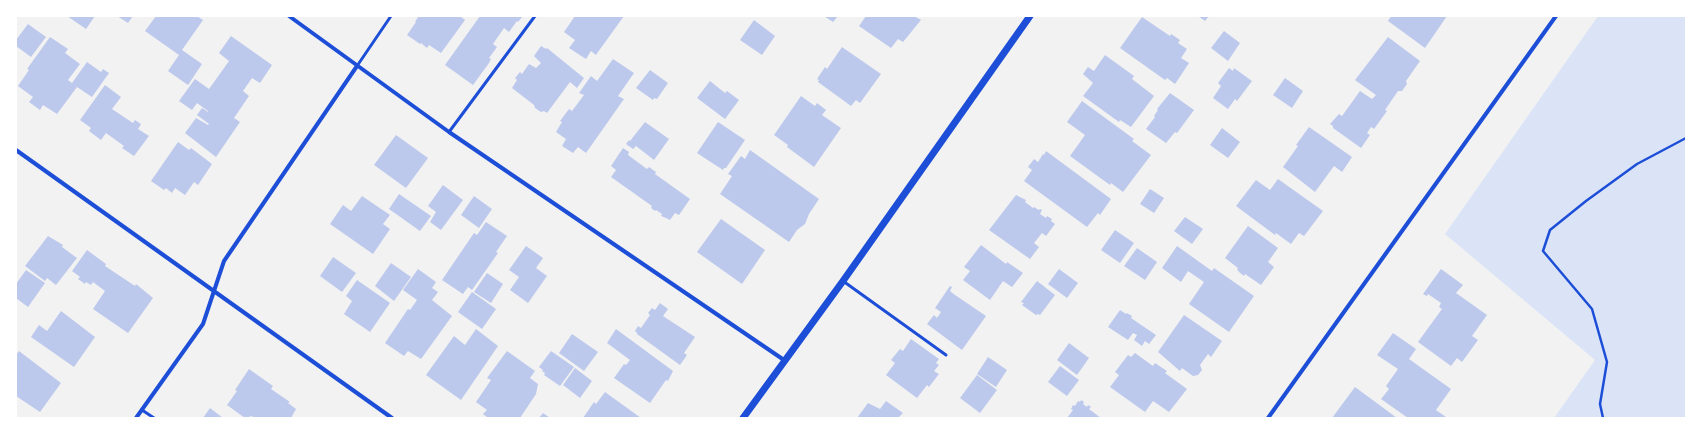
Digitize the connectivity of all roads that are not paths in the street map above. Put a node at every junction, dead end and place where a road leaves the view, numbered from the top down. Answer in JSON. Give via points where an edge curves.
{"nodes":[{"id":1,"x":289,"y":16,"type":"edge"},
{"id":2,"x":391,"y":16,"type":"edge"},
{"id":3,"x":535,"y":16,"type":"edge"},
{"id":4,"x":1030,"y":16,"type":"edge"},
{"id":5,"x":1556,"y":16,"type":"edge"},
{"id":6,"x":357,"y":66,"type":"junction"},
{"id":7,"x":449,"y":132,"type":"junction"},
{"id":8,"x":16,"y":150,"type":"edge"},
{"id":9,"x":843,"y":281,"type":"junction"},
{"id":10,"x":213,"y":291,"type":"junction"},
{"id":11,"x":946,"y":356,"type":"dead end"},
{"id":12,"x":784,"y":360,"type":"junction"},
{"id":13,"x":142,"y":410,"type":"junction"},
{"id":14,"x":136,"y":418,"type":"edge"},
{"id":15,"x":154,"y":418,"type":"edge"},
{"id":16,"x":392,"y":418,"type":"edge"},
{"id":17,"x":743,"y":418,"type":"edge"},
{"id":18,"x":1268,"y":418,"type":"edge"}],
"edges":[{"from":1,"to":6,"type":"street"},
{"from":2,"to":6,"type":"lane"},
{"from":3,"to":7,"type":"lane"},
{"from":4,"to":9,"type":"street"},
{"from":5,"to":18,"type":"street"},
{"from":6,"to":7,"type":"street"},
{"from":6,"to":10,"type":"street","via":[[224,261]]},
{"from":7,"to":12,"type":"street"},
{"from":8,"to":10,"type":"street"},
{"from":9,"to":11,"type":"lane"},
{"from":9,"to":12,"type":"street"},
{"from":10,"to":13,"type":"street","via":[[203,324]]},
{"from":10,"to":16,"type":"street"},
{"from":12,"to":17,"type":"street"},
{"from":13,"to":14,"type":"street"},
{"from":13,"to":15,"type":"lane"}]}
